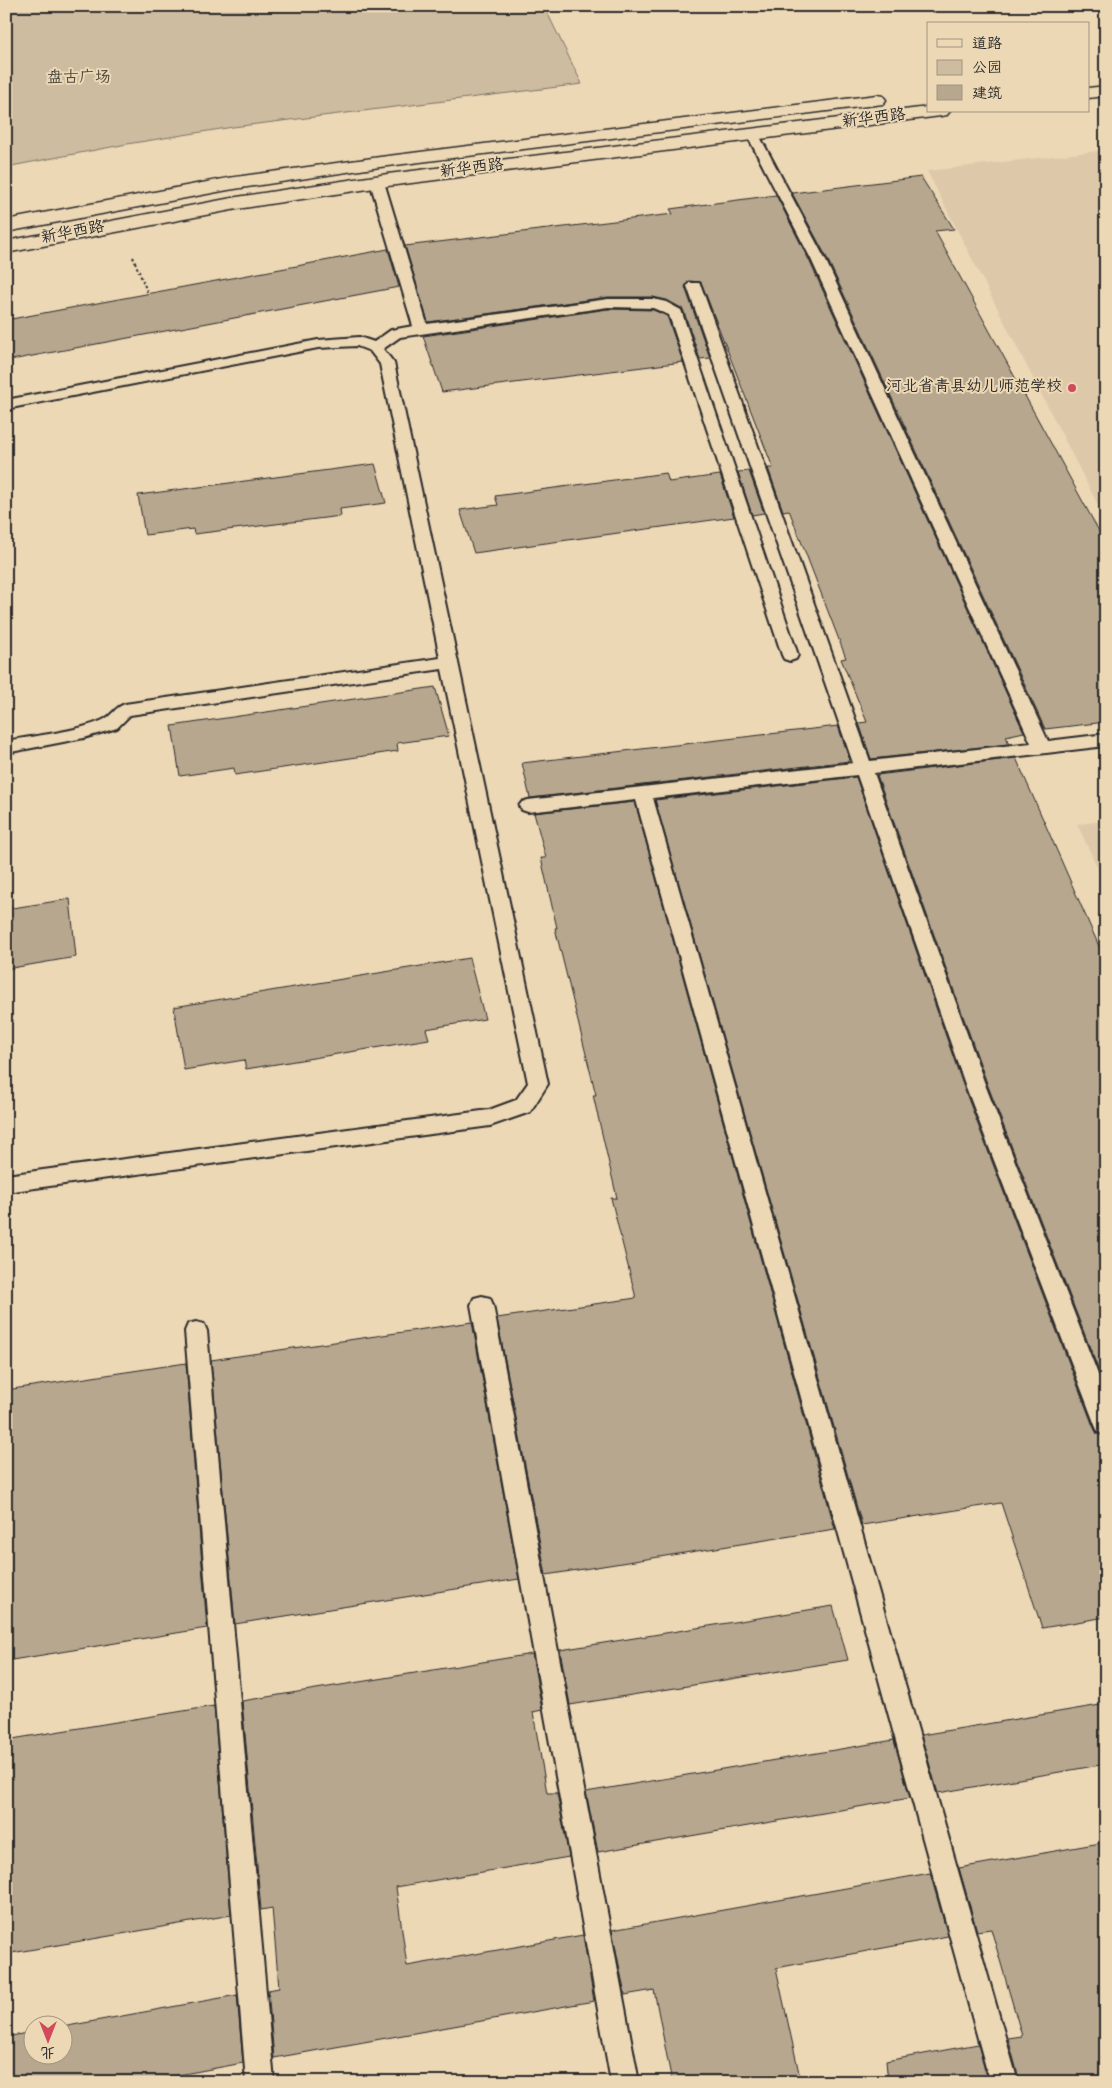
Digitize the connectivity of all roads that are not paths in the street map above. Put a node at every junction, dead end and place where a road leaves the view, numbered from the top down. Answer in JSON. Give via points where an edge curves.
{"nodes":[{"id":1,"x":1106,"y":91,"type":"edge"},
{"id":2,"x":1090,"y":93,"type":"edge"},
{"id":3,"x":899,"y":97,"type":"dead end"},
{"id":4,"x":933,"y":112,"type":"edge"},
{"id":5,"x":753,"y":135,"type":"junction"},
{"id":6,"x":377,"y":182,"type":"junction"},
{"id":7,"x":6,"y":226,"type":"edge"},
{"id":8,"x":6,"y":247,"type":"edge"},
{"id":9,"x":694,"y":286,"type":"dead end"},
{"id":10,"x":421,"y":329,"type":"junction"},
{"id":11,"x":375,"y":348,"type":"junction"},
{"id":12,"x":6,"y":405,"type":"edge"},
{"id":13,"x":790,"y":655,"type":"dead end"},
{"id":14,"x":449,"y":662,"type":"junction"},
{"id":15,"x":1106,"y":740,"type":"edge"},
{"id":16,"x":6,"y":747,"type":"edge"},
{"id":17,"x":1042,"y":747,"type":"junction"},
{"id":18,"x":864,"y":768,"type":"junction"},
{"id":19,"x":643,"y":793,"type":"junction"},
{"id":20,"x":528,"y":806,"type":"dead end"},
{"id":21,"x":6,"y":1184,"type":"edge"},
{"id":22,"x":482,"y":1305,"type":"dead end"},
{"id":23,"x":196,"y":1331,"type":"dead end"},
{"id":24,"x":1106,"y":1425,"type":"edge"},
{"id":25,"x":260,"y":2082,"type":"edge"},
{"id":26,"x":625,"y":2082,"type":"edge"},
{"id":27,"x":1004,"y":2082,"type":"edge"}],
"edges":[{"from":1,"to":2,"type":"main road"},
{"from":3,"to":7,"type":"main road","name":"新华西路","via":[[380,162],[228,184]]},
{"from":4,"to":5,"type":"main road","name":"新华西路"},
{"from":5,"to":6,"type":"main road","name":"新华西路"},
{"from":5,"to":17,"type":"lane","via":[[818,259]]},
{"from":6,"to":8,"type":"main road","name":"新华西路","via":[[237,203]]},
{"from":6,"to":10,"type":"lane"},
{"from":9,"to":18,"type":"lane"},
{"from":10,"to":11,"type":"lane","via":[[396,333]]},
{"from":10,"to":13,"type":"lane","via":[[608,303],[668,305],[676,313]]},
{"from":11,"to":12,"type":"lane","via":[[359,341],[318,344]]},
{"from":11,"to":14,"type":"lane","via":[[387,363]]},
{"from":14,"to":16,"type":"lane","via":[[126,710],[111,724]]},
{"from":14,"to":21,"type":"lane","via":[[538,1084],[523,1106],[490,1118]]},
{"from":15,"to":17,"type":"lane"},
{"from":17,"to":18,"type":"lane"},
{"from":18,"to":19,"type":"lane"},
{"from":18,"to":24,"type":"lane","via":[[976,1087]]},
{"from":19,"to":20,"type":"lane"},
{"from":19,"to":27,"type":"lane"},
{"from":22,"to":26,"type":"lane"},
{"from":23,"to":25,"type":"lane"}]}
